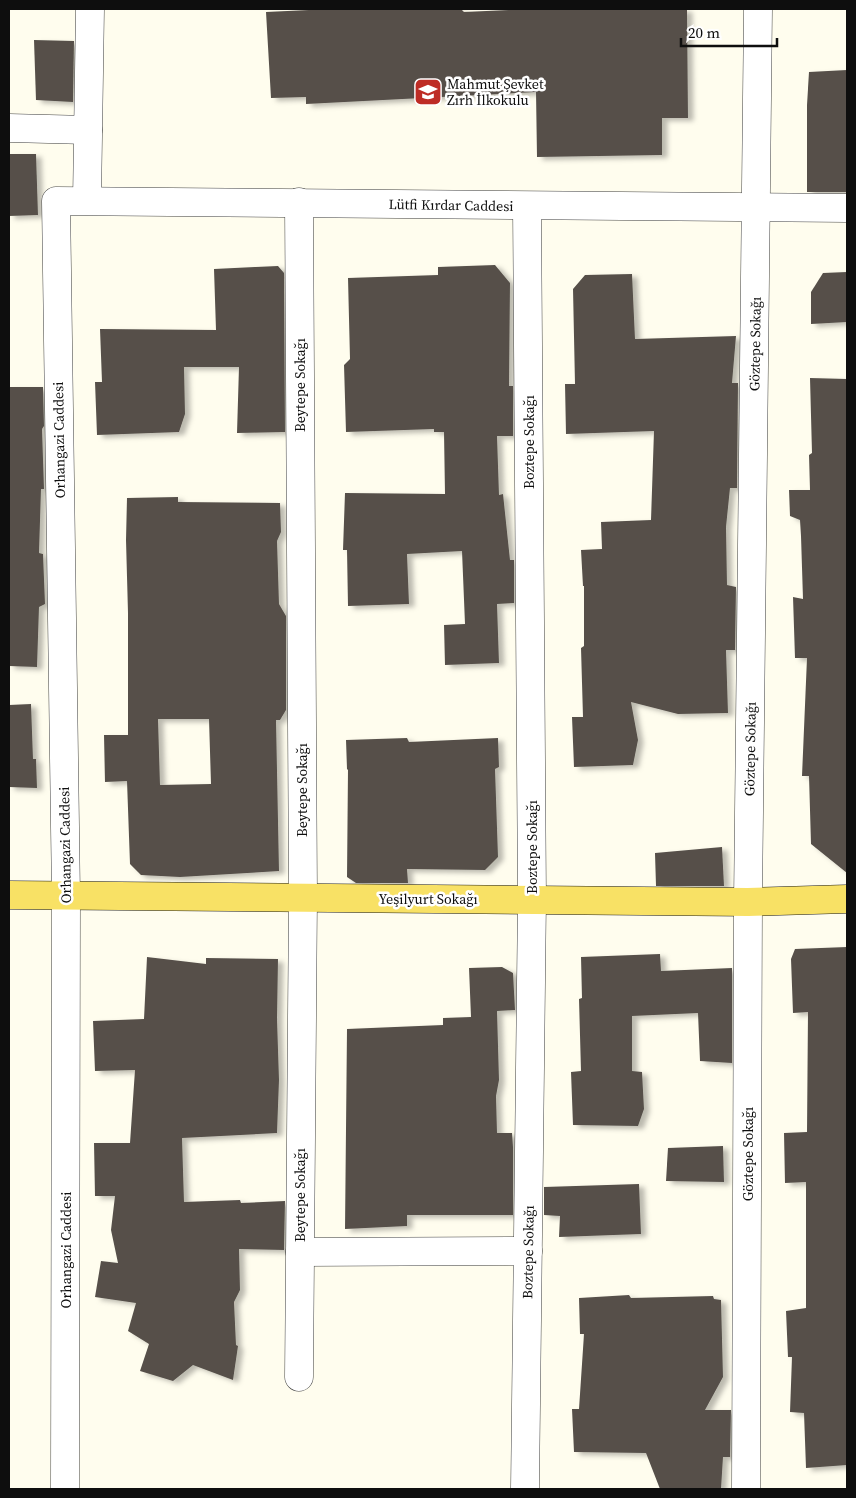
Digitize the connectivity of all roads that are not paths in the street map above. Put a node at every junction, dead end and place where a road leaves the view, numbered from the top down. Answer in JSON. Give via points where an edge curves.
{"nodes":[{"id":1,"x":90,"y":9,"type":"edge"},
{"id":2,"x":758,"y":9,"type":"edge"},
{"id":3,"x":9,"y":128,"type":"edge"},
{"id":4,"x":88,"y":130,"type":"junction"},
{"id":5,"x":87,"y":200,"type":"junction"},
{"id":6,"x":56,"y":201,"type":"joint"},
{"id":7,"x":300,"y":202,"type":"junction"},
{"id":8,"x":527,"y":206,"type":"junction"},
{"id":9,"x":757,"y":207,"type":"junction"},
{"id":10,"x":847,"y":208,"type":"edge"},
{"id":11,"x":9,"y":896,"type":"edge"},
{"id":12,"x":66,"y":896,"type":"junction"},
{"id":13,"x":303,"y":898,"type":"junction"},
{"id":14,"x":847,"y":899,"type":"edge"},
{"id":15,"x":532,"y":900,"type":"junction"},
{"id":16,"x":748,"y":902,"type":"junction"},
{"id":17,"x":528,"y":1251,"type":"junction"},
{"id":18,"x":300,"y":1252,"type":"junction"},
{"id":19,"x":299,"y":1377,"type":"dead end"},
{"id":20,"x":65,"y":1489,"type":"edge"},
{"id":21,"x":525,"y":1489,"type":"edge"},
{"id":22,"x":746,"y":1489,"type":"edge"}],
"edges":[{"from":1,"to":4,"type":"street"},
{"from":2,"to":9,"type":"street","name":"Göztepe Sokağı"},
{"from":3,"to":4,"type":"street"},
{"from":4,"to":5,"type":"street"},
{"from":5,"to":6,"type":"street","name":"Lütfi Kırdar Caddesi"},
{"from":5,"to":7,"type":"street","name":"Lütfi Kırdar Caddesi"},
{"from":6,"to":12,"type":"street","name":"Orhangazi Caddesi"},
{"from":7,"to":8,"type":"street","name":"Lütfi Kırdar Caddesi"},
{"from":7,"to":13,"type":"street","name":"Beytepe Sokağı"},
{"from":8,"to":9,"type":"street","name":"Lütfi Kırdar Caddesi"},
{"from":8,"to":15,"type":"street","name":"Boztepe Sokağı"},
{"from":9,"to":10,"type":"street","name":"Lütfi Kırdar Caddesi"},
{"from":9,"to":16,"type":"street","name":"Göztepe Sokağı"},
{"from":11,"to":12,"type":"main road","name":"Yeşilyurt Sokağı"},
{"from":12,"to":13,"type":"main road","name":"Yeşilyurt Sokağı"},
{"from":12,"to":20,"type":"street","name":"Orhangazi Caddesi"},
{"from":13,"to":15,"type":"main road","name":"Yeşilyurt Sokağı"},
{"from":13,"to":18,"type":"street","name":"Beytepe Sokağı"},
{"from":14,"to":16,"type":"main road","name":"Yeşilyurt Sokağı"},
{"from":15,"to":16,"type":"main road","name":"Yeşilyurt Sokağı"},
{"from":15,"to":17,"type":"street","name":"Boztepe Sokağı"},
{"from":16,"to":22,"type":"street","name":"Göztepe Sokağı"},
{"from":17,"to":18,"type":"street"},
{"from":17,"to":21,"type":"street","name":"Boztepe Sokağı"},
{"from":18,"to":19,"type":"street","name":"Beytepe Sokağı"}]}
